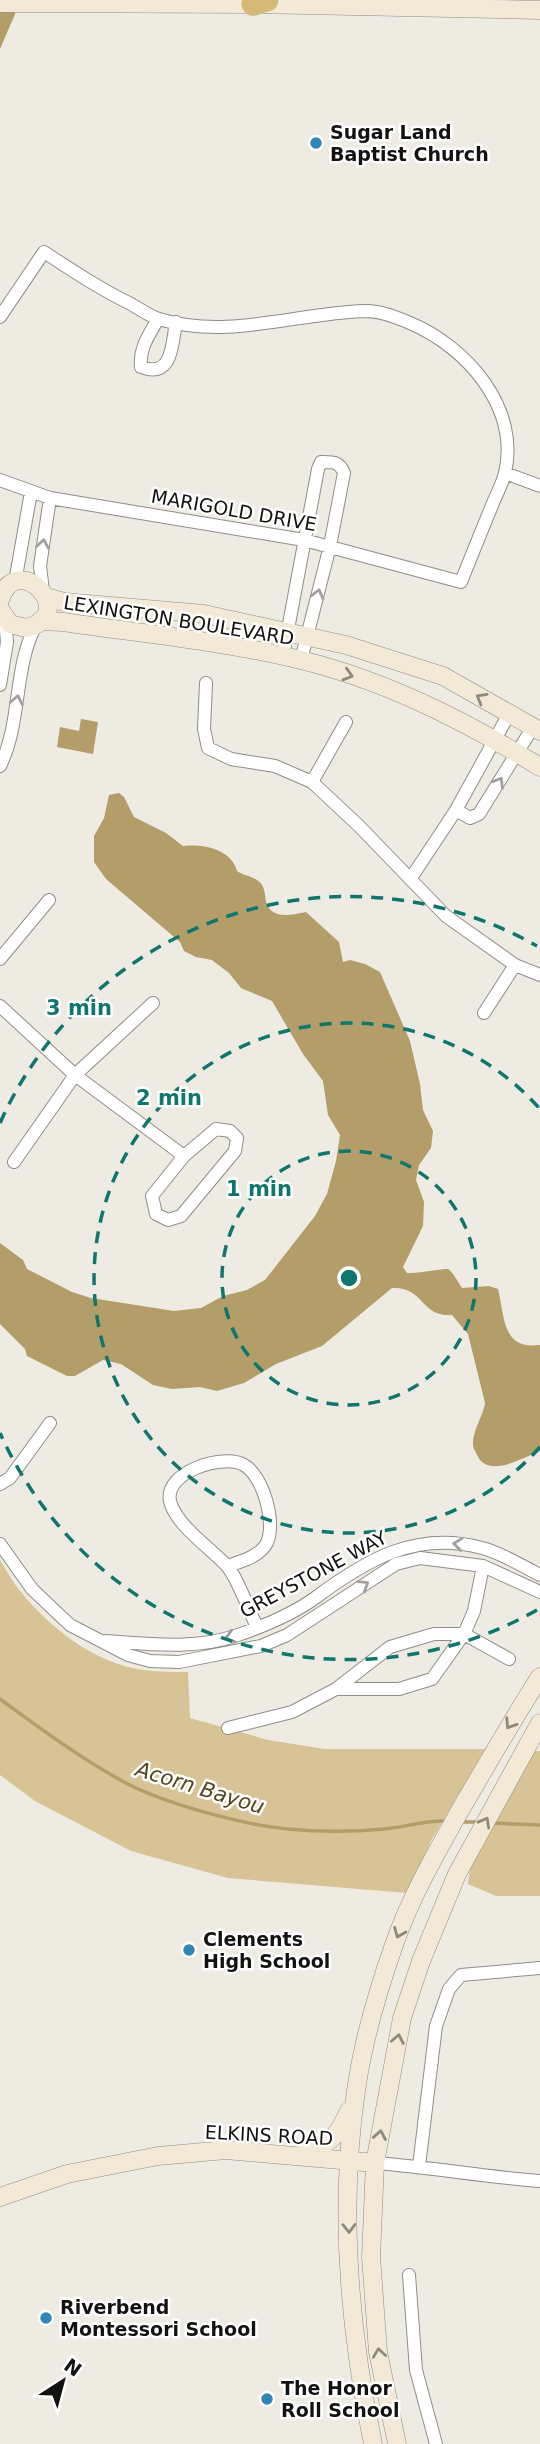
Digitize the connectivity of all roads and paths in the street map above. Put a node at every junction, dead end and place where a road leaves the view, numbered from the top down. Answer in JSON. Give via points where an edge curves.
{"nodes":[{"id":1,"x":260,"y":2,"type":"edge"},
{"id":2,"x":0,"y":3,"type":"edge"},
{"id":3,"x":540,"y":10,"type":"edge"},
{"id":4,"x":0,"y":317,"type":"edge"},
{"id":5,"x":158,"y":319,"type":"junction"},
{"id":6,"x":176,"y":322,"type":"junction"},
{"id":7,"x":505,"y":473,"type":"junction"},
{"id":8,"x":0,"y":480,"type":"edge"},
{"id":9,"x":540,"y":486,"type":"edge"},
{"id":10,"x":31,"y":492,"type":"junction"},
{"id":11,"x":50,"y":498,"type":"junction"},
{"id":12,"x":304,"y":540,"type":"junction"},
{"id":13,"x":330,"y":546,"type":"junction"},
{"id":14,"x":9,"y":583,"type":"edge"},
{"id":15,"x":45,"y":594,"type":"junction"},
{"id":16,"x":1,"y":611,"type":"edge"},
{"id":17,"x":38,"y":623,"type":"junction"},
{"id":18,"x":287,"y":631,"type":"junction"},
{"id":19,"x":307,"y":636,"type":"junction"},
{"id":20,"x":283,"y":656,"type":"junction"},
{"id":21,"x":301,"y":660,"type":"junction"},
{"id":22,"x":206,"y":683,"type":"dead end"},
{"id":23,"x":0,"y":685,"type":"edge"},
{"id":24,"x":509,"y":714,"type":"junction"},
{"id":25,"x":346,"y":722,"type":"dead end"},
{"id":26,"x":536,"y":729,"type":"edge"},
{"id":27,"x":495,"y":740,"type":"junction"},
{"id":28,"x":517,"y":753,"type":"junction"},
{"id":29,"x":0,"y":766,"type":"edge"},
{"id":30,"x":540,"y":767,"type":"edge"},
{"id":31,"x":312,"y":782,"type":"junction"},
{"id":32,"x":456,"y":810,"type":"junction"},
{"id":33,"x":411,"y":878,"type":"junction"},
{"id":34,"x":49,"y":900,"type":"dead end"},
{"id":35,"x":0,"y":959,"type":"edge"},
{"id":36,"x":515,"y":965,"type":"junction"},
{"id":37,"x":538,"y":971,"type":"edge"},
{"id":38,"x":153,"y":1003,"type":"dead end"},
{"id":39,"x":0,"y":1006,"type":"edge"},
{"id":40,"x":484,"y":1013,"type":"dead end"},
{"id":41,"x":75,"y":1074,"type":"junction"},
{"id":42,"x":184,"y":1156,"type":"junction"},
{"id":43,"x":14,"y":1162,"type":"dead end"},
{"id":44,"x":50,"y":1423,"type":"dead end"},
{"id":45,"x":0,"y":1484,"type":"edge"},
{"id":46,"x":0,"y":1544,"type":"edge"},
{"id":47,"x":228,"y":1566,"type":"junction"},
{"id":48,"x":483,"y":1566,"type":"junction"},
{"id":49,"x":540,"y":1575,"type":"edge"},
{"id":50,"x":327,"y":1587,"type":"junction"},
{"id":51,"x":540,"y":1592,"type":"edge"},
{"id":52,"x":336,"y":1603,"type":"junction"},
{"id":53,"x":257,"y":1627,"type":"junction"},
{"id":54,"x":464,"y":1634,"type":"junction"},
{"id":55,"x":98,"y":1640,"type":"junction"},
{"id":56,"x":178,"y":1646,"type":"junction"},
{"id":57,"x":509,"y":1658,"type":"dead end"},
{"id":58,"x":179,"y":1662,"type":"junction"},
{"id":59,"x":540,"y":1677,"type":"edge"},
{"id":60,"x":335,"y":1689,"type":"junction"},
{"id":61,"x":540,"y":1724,"type":"edge"},
{"id":62,"x":228,"y":1728,"type":"dead end"},
{"id":63,"x":540,"y":1968,"type":"edge"},
{"id":64,"x":355,"y":2098,"type":"junction"},
{"id":65,"x":298,"y":2156,"type":"junction"},
{"id":66,"x":348,"y":2160,"type":"junction"},
{"id":67,"x":375,"y":2163,"type":"junction"},
{"id":68,"x":419,"y":2166,"type":"junction"},
{"id":69,"x":540,"y":2181,"type":"edge"},
{"id":70,"x":0,"y":2197,"type":"edge"},
{"id":71,"x":409,"y":2275,"type":"dead end"},
{"id":72,"x":373,"y":2444,"type":"edge"},
{"id":73,"x":397,"y":2444,"type":"edge"},
{"id":74,"x":436,"y":2444,"type":"edge"}],
"edges":[{"from":1,"to":2,"type":"main road"},
{"from":1,"to":3,"type":"main road"},
{"from":4,"to":5,"type":"street","via":[[44,252]]},
{"from":5,"to":6,"type":"street"},
{"from":5,"to":6,"type":"street","via":[[140,358],[141,366],[152,371],[169,358]]},
{"from":6,"to":7,"type":"street","via":[[242,327],[368,311],[426,330],[461,356],[493,396],[505,433]]},
{"from":7,"to":9,"type":"street"},
{"from":7,"to":13,"type":"street","name":"MARIGOLD DRIVE","via":[[461,582]]},
{"from":8,"to":10,"type":"street","name":"MARIGOLD DRIVE"},
{"from":10,"to":11,"type":"street","name":"MARIGOLD DRIVE"},
{"from":10,"to":14,"type":"street"},
{"from":11,"to":12,"type":"street","name":"MARIGOLD DRIVE"},
{"from":15,"to":11,"type":"street","one_way":true,"via":[[40,566]]},
{"from":12,"to":13,"type":"street","name":"MARIGOLD DRIVE"},
{"from":12,"to":13,"type":"street","via":[[318,469],[321,463],[333,461],[344,473]]},
{"from":12,"to":18,"type":"street"},
{"from":19,"to":13,"type":"street","one_way":true},
{"from":14,"to":15,"type":"main road","via":[[33,583]]},
{"from":14,"to":16,"type":"main road"},
{"from":15,"to":17,"type":"main road","via":[[47,610]]},
{"from":15,"to":18,"type":"main road","name":"LEXINGTON BOULEVARD","via":[[64,602],[204,614]]},
{"from":16,"to":17,"type":"main road","via":[[20,628]]},
{"from":16,"to":23,"type":"street","via":[[7,642]]},
{"from":17,"to":20,"type":"main road","name":"LEXINGTON BOULEVARD","via":[[63,622],[198,640]]},
{"from":29,"to":17,"type":"street","one_way":true,"via":[[27,646]]},
{"from":18,"to":19,"type":"main road","name":"LEXINGTON BOULEVARD"},
{"from":18,"to":20,"type":"street"},
{"from":19,"to":21,"type":"street"},
{"from":24,"to":19,"type":"main road","name":"LEXINGTON BOULEVARD","one_way":true,"via":[[443,676]]},
{"from":20,"to":21,"type":"main road","name":"LEXINGTON BOULEVARD"},
{"from":21,"to":27,"type":"main road","name":"LEXINGTON BOULEVARD","one_way":true,"via":[[426,704]]},
{"from":22,"to":31,"type":"street","via":[[208,748],[231,759],[275,765]]},
{"from":24,"to":26,"type":"main road","name":"LEXINGTON BOULEVARD"},
{"from":24,"to":27,"type":"street"},
{"from":25,"to":31,"type":"street"},
{"from":26,"to":28,"type":"street"},
{"from":27,"to":28,"type":"main road","name":"LEXINGTON BOULEVARD"},
{"from":27,"to":32,"type":"street"},
{"from":28,"to":30,"type":"main road","name":"LEXINGTON BOULEVARD"},
{"from":32,"to":28,"type":"street","one_way":true,"via":[[470,818],[479,814]]},
{"from":31,"to":33,"type":"street"},
{"from":32,"to":33,"type":"street"},
{"from":33,"to":36,"type":"street","via":[[446,916]]},
{"from":34,"to":35,"type":"street"},
{"from":36,"to":37,"type":"street"},
{"from":36,"to":40,"type":"street"},
{"from":38,"to":41,"type":"street"},
{"from":39,"to":41,"type":"street"},
{"from":41,"to":42,"type":"street"},
{"from":41,"to":43,"type":"street"},
{"from":42,"to":42,"type":"street","via":[[216,1129],[230,1131],[237,1138],[228,1161],[181,1216],[168,1220],[156,1214],[152,1196]]},
{"from":44,"to":45,"type":"street","via":[[10,1478]]},
{"from":46,"to":55,"type":"street","name":"GREYSTONE WAY","via":[[55,1613]]},
{"from":47,"to":47,"type":"street","via":[[175,1513],[170,1500],[170,1489],[184,1474],[215,1461],[236,1461],[256,1475],[272,1524],[266,1545],[257,1555]]},
{"from":47,"to":53,"type":"street"},
{"from":48,"to":51,"type":"street","name":"GREYSTONE WAY"},
{"from":52,"to":48,"type":"street","name":"GREYSTONE WAY","one_way":true,"via":[[396,1564],[420,1558]]},
{"from":48,"to":54,"type":"street"},
{"from":49,"to":50,"type":"street","name":"GREYSTONE WAY","one_way":true,"via":[[485,1548],[436,1542],[408,1545]]},
{"from":50,"to":52,"type":"street"},
{"from":50,"to":53,"type":"street","name":"GREYSTONE WAY","via":[[314,1599]]},
{"from":52,"to":58,"type":"street","name":"GREYSTONE WAY","via":[[261,1646]]},
{"from":53,"to":56,"type":"street","name":"GREYSTONE WAY","one_way":true,"via":[[220,1640]]},
{"from":54,"to":57,"type":"street"},
{"from":54,"to":60,"type":"street","via":[[434,1634],[390,1647]]},
{"from":54,"to":60,"type":"street","via":[[432,1679],[399,1689]]},
{"from":55,"to":56,"type":"street","name":"GREYSTONE WAY"},
{"from":55,"to":58,"type":"street","name":"GREYSTONE WAY","via":[[150,1661]]},
{"from":56,"to":58,"type":"street"},
{"from":59,"to":64,"type":"main road","one_way":true,"via":[[426,1871],[396,1941],[372,2015]]},
{"from":60,"to":62,"type":"street","via":[[292,1712]]},
{"from":67,"to":61,"type":"main road","one_way":true,"via":[[402,2018],[421,1961],[457,1874]]},
{"from":63,"to":68,"type":"street","via":[[461,1975],[449,1989],[436,2026]]},
{"from":64,"to":65,"type":"main road","via":[[340,2132],[324,2146]]},
{"from":64,"to":66,"type":"main road"},
{"from":65,"to":66,"type":"main road","name":"ELKINS ROAD"},
{"from":65,"to":70,"type":"main road","name":"ELKINS ROAD","via":[[226,2150],[158,2156],[66,2174]]},
{"from":66,"to":67,"type":"main road","name":"ELKINS ROAD"},
{"from":66,"to":72,"type":"main road","one_way":true,"via":[[355,2344]]},
{"from":67,"to":68,"type":"street","name":"ELKINS ROAD"},
{"from":73,"to":67,"type":"main road","one_way":true,"via":[[378,2352],[371,2257]]},
{"from":68,"to":69,"type":"street","name":"ELKINS ROAD"},
{"from":71,"to":74,"type":"street","via":[[416,2370]]}]}
